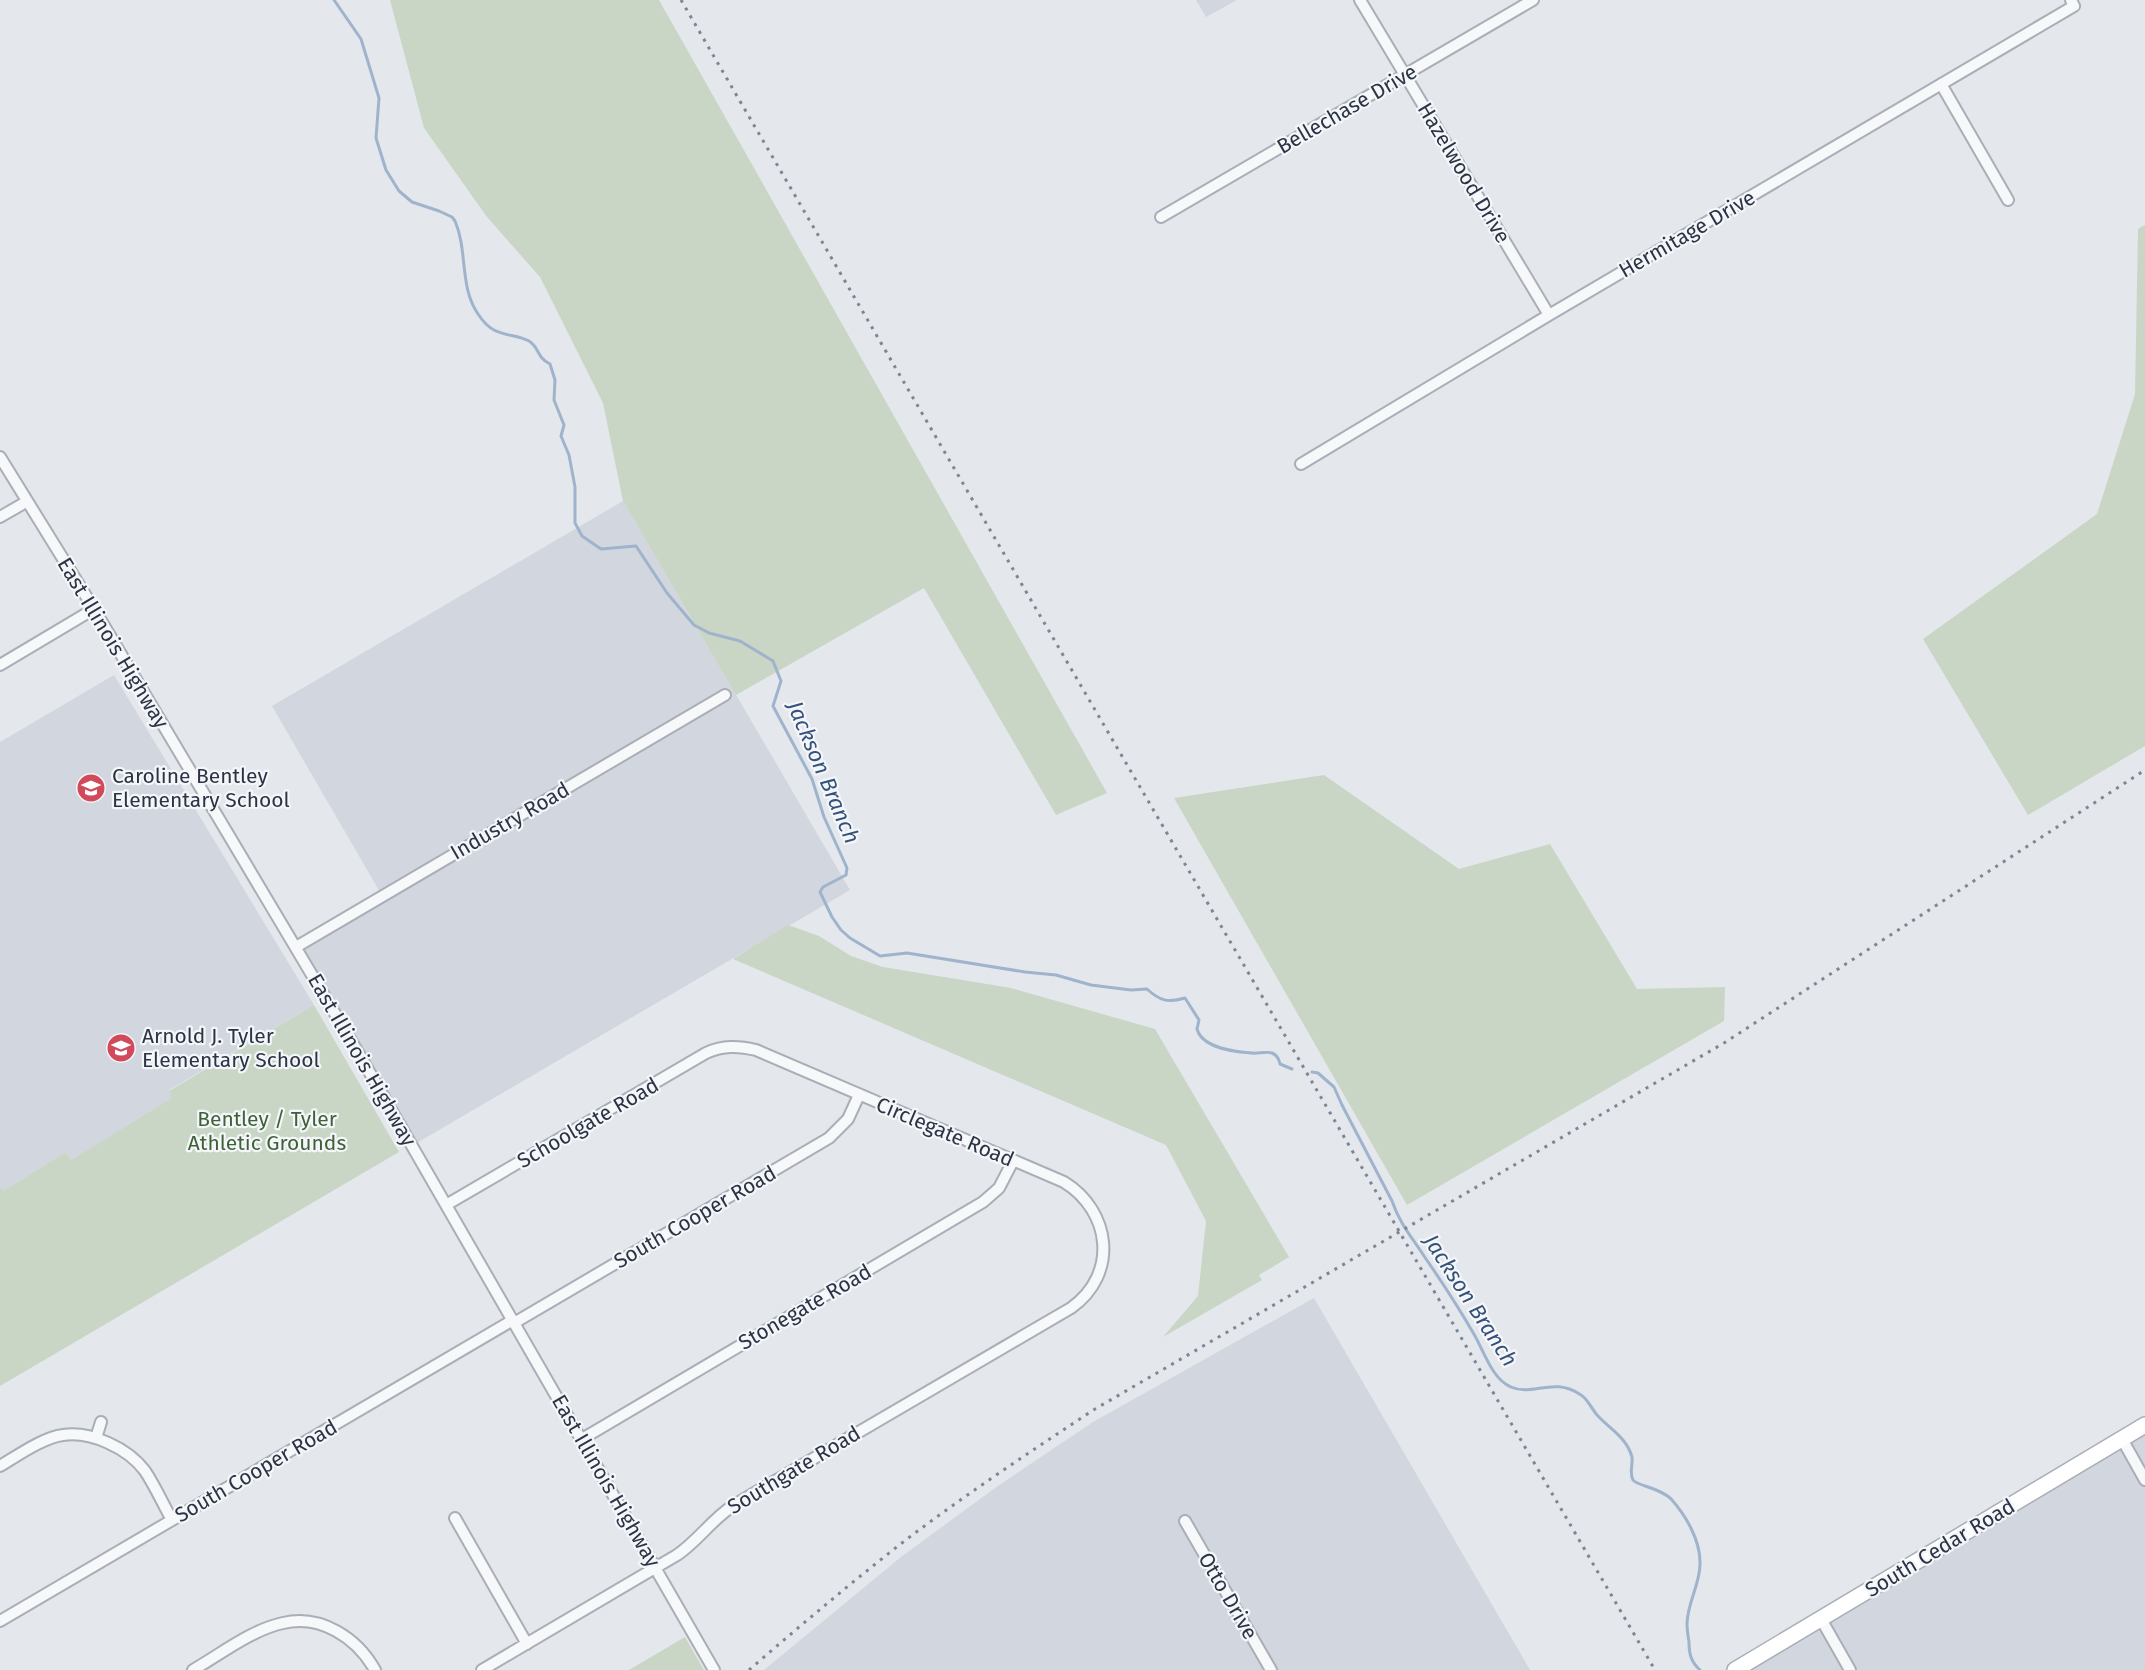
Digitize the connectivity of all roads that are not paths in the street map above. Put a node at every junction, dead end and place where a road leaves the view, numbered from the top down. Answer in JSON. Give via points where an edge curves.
{"nodes":[{"id":1,"x":1360,"y":0,"type":"edge"},
{"id":2,"x":1533,"y":0,"type":"edge"},
{"id":3,"x":2072,"y":3,"type":"edge"},
{"id":4,"x":1406,"y":75,"type":"junction"},
{"id":5,"x":1941,"y":84,"type":"junction"},
{"id":6,"x":2008,"y":200,"type":"dead end"},
{"id":7,"x":1161,"y":217,"type":"dead end"},
{"id":8,"x":1549,"y":315,"type":"junction"},
{"id":9,"x":0,"y":457,"type":"edge"},
{"id":10,"x":1301,"y":464,"type":"dead end"},
{"id":11,"x":26,"y":502,"type":"junction"},
{"id":12,"x":0,"y":517,"type":"edge"},
{"id":13,"x":94,"y":609,"type":"junction"},
{"id":14,"x":0,"y":665,"type":"edge"},
{"id":15,"x":725,"y":695,"type":"dead end"},
{"id":16,"x":296,"y":947,"type":"junction"},
{"id":17,"x":733,"y":1047,"type":"joint"},
{"id":18,"x":859,"y":1095,"type":"junction"},
{"id":19,"x":1013,"y":1161,"type":"junction"},
{"id":20,"x":446,"y":1206,"type":"junction"},
{"id":21,"x":1101,"y":1267,"type":"joint"},
{"id":22,"x":514,"y":1322,"type":"junction"},
{"id":23,"x":101,"y":1422,"type":"dead end"},
{"id":24,"x":2145,"y":1425,"type":"edge"},
{"id":25,"x":96,"y":1437,"type":"junction"},
{"id":26,"x":582,"y":1438,"type":"junction"},
{"id":27,"x":2122,"y":1439,"type":"junction"},
{"id":28,"x":0,"y":1466,"type":"edge"},
{"id":29,"x":2145,"y":1480,"type":"edge"},
{"id":30,"x":455,"y":1518,"type":"dead end"},
{"id":31,"x":172,"y":1520,"type":"junction"},
{"id":32,"x":1185,"y":1521,"type":"dead end"},
{"id":33,"x":656,"y":1568,"type":"junction"},
{"id":34,"x":1821,"y":1619,"type":"junction"},
{"id":35,"x":0,"y":1621,"type":"edge"},
{"id":36,"x":527,"y":1644,"type":"junction"},
{"id":37,"x":193,"y":1670,"type":"edge"},
{"id":38,"x":375,"y":1670,"type":"edge"},
{"id":39,"x":482,"y":1670,"type":"edge"},
{"id":40,"x":714,"y":1670,"type":"edge"},
{"id":41,"x":1271,"y":1670,"type":"edge"},
{"id":42,"x":1735,"y":1670,"type":"edge"},
{"id":43,"x":1850,"y":1670,"type":"edge"}],
"edges":[{"from":1,"to":4,"type":"street","name":"Hazelwood Drive"},
{"from":2,"to":4,"type":"street","name":"Bellechase Drive"},
{"from":3,"to":5,"type":"street","name":"Hermitage Drive"},
{"from":4,"to":7,"type":"street","name":"Bellechase Drive"},
{"from":4,"to":8,"type":"street","name":"Hazelwood Drive"},
{"from":5,"to":6,"type":"street"},
{"from":5,"to":8,"type":"street","name":"Hermitage Drive"},
{"from":8,"to":10,"type":"street","name":"Hermitage Drive"},
{"from":9,"to":11,"type":"street","name":"East Illinois Highway"},
{"from":11,"to":12,"type":"street"},
{"from":11,"to":13,"type":"street","name":"East Illinois Highway"},
{"from":13,"to":14,"type":"street"},
{"from":13,"to":16,"type":"street","name":"East Illinois Highway"},
{"from":15,"to":16,"type":"street","name":"Industry Road"},
{"from":16,"to":20,"type":"street","name":"East Illinois Highway"},
{"from":17,"to":18,"type":"street","name":"Circlegate Road","via":[[756,1050]]},
{"from":17,"to":20,"type":"street","name":"Schoolgate Road","via":[[706,1053]]},
{"from":18,"to":19,"type":"street","name":"Circlegate Road"},
{"from":18,"to":22,"type":"street","name":"South Cooper Road","via":[[849,1119],[829,1138]]},
{"from":19,"to":21,"type":"street","name":"Circlegate Road","via":[[1064,1182],[1086,1199],[1102,1232]]},
{"from":19,"to":26,"type":"street","name":"Stonegate Road","via":[[999,1188],[983,1202]]},
{"from":20,"to":22,"type":"street","name":"East Illinois Highway"},
{"from":21,"to":33,"type":"street","name":"Southgate Road","via":[[1089,1291],[1071,1308],[734,1505],[684,1551]]},
{"from":22,"to":26,"type":"street","name":"East Illinois Highway"},
{"from":22,"to":31,"type":"street","name":"South Cooper Road"},
{"from":23,"to":25,"type":"street"},
{"from":24,"to":27,"type":"main road","name":"South Cedar Road"},
{"from":25,"to":28,"type":"street","via":[[63,1435],[33,1446]]},
{"from":25,"to":31,"type":"street","via":[[124,1450],[144,1470]]},
{"from":26,"to":33,"type":"street","name":"East Illinois Highway"},
{"from":27,"to":29,"type":"street"},
{"from":27,"to":34,"type":"main road","name":"South Cedar Road"},
{"from":30,"to":36,"type":"street"},
{"from":31,"to":35,"type":"street","name":"South Cooper Road"},
{"from":32,"to":41,"type":"street","name":"Otto Drive"},
{"from":33,"to":36,"type":"street","name":"Southgate Road"},
{"from":33,"to":40,"type":"street","name":"East Illinois Highway"},
{"from":34,"to":42,"type":"main road","name":"South Cedar Road"},
{"from":34,"to":43,"type":"street"},
{"from":36,"to":39,"type":"street","name":"Southgate Road"},
{"from":37,"to":38,"type":"street","via":[[261,1631],[304,1621],[340,1632],[358,1646]]}]}
